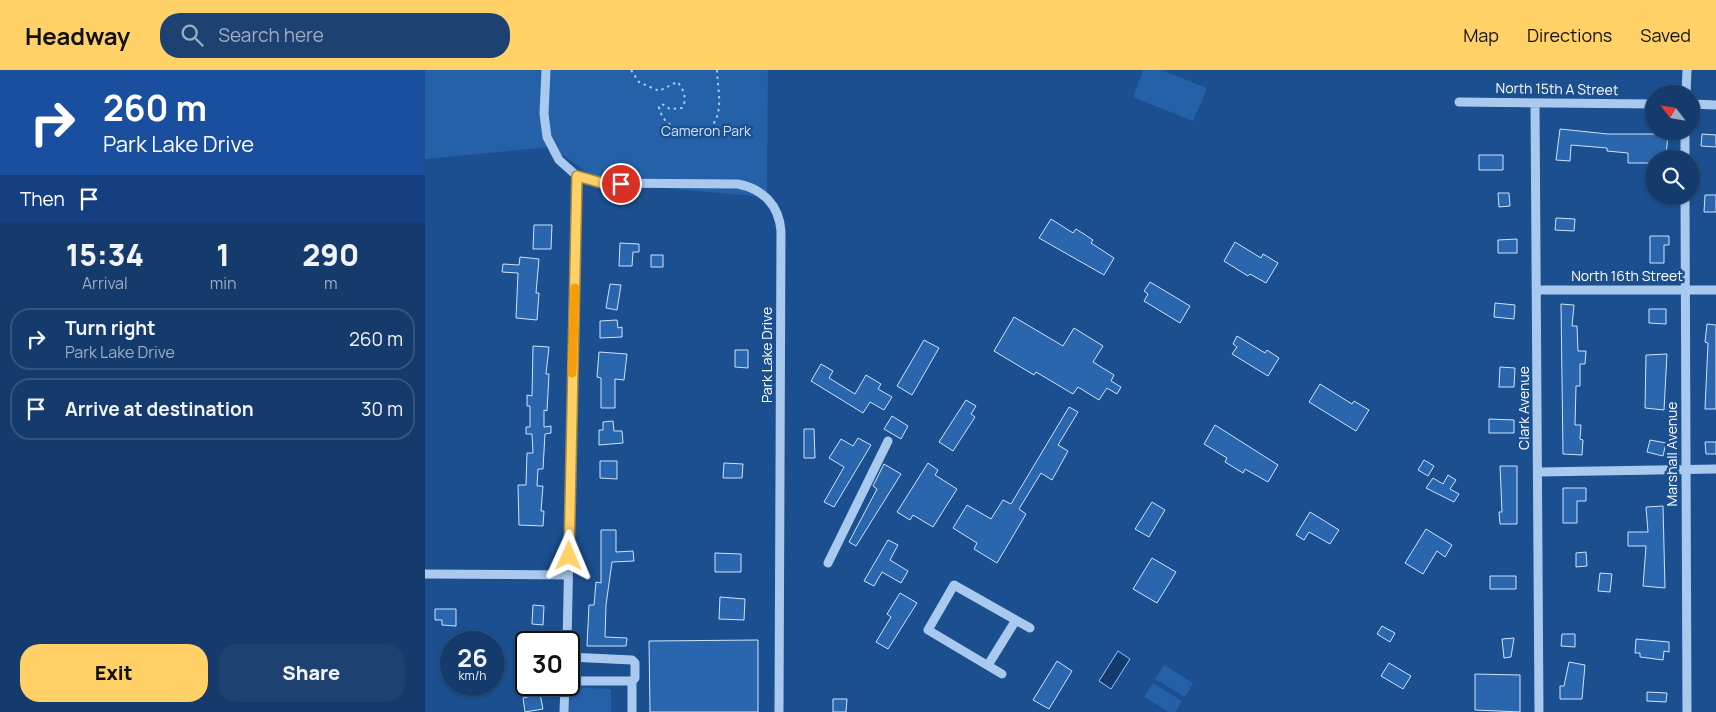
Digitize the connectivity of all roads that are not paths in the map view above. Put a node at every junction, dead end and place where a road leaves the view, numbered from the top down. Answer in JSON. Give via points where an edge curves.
{"nodes":[{"id":1,"x":545,"y":70,"type":"edge"},
{"id":2,"x":1687,"y":70,"type":"edge"},
{"id":3,"x":1686,"y":85,"type":"edge"},
{"id":4,"x":1459,"y":102,"type":"dead end"},
{"id":5,"x":1535,"y":103,"type":"junction"},
{"id":6,"x":1645,"y":104,"type":"edge"},
{"id":7,"x":1700,"y":104,"type":"edge"},
{"id":8,"x":1716,"y":105,"type":"edge"},
{"id":9,"x":577,"y":176,"type":"junction"},
{"id":10,"x":1685,"y":205,"type":"edge"},
{"id":11,"x":1537,"y":290,"type":"junction"},
{"id":12,"x":1685,"y":290,"type":"junction"},
{"id":13,"x":1716,"y":290,"type":"edge"},
{"id":14,"x":888,"y":440,"type":"dead end"},
{"id":15,"x":1716,"y":469,"type":"edge"},
{"id":16,"x":1686,"y":470,"type":"junction"},
{"id":17,"x":1539,"y":472,"type":"junction"},
{"id":18,"x":828,"y":563,"type":"dead end"},
{"id":19,"x":425,"y":574,"type":"edge"},
{"id":20,"x":569,"y":575,"type":"junction"},
{"id":21,"x":1016,"y":620,"type":"junction"},
{"id":22,"x":1030,"y":628,"type":"dead end"},
{"id":23,"x":567,"y":631,"type":"edge"},
{"id":24,"x":580,"y":658,"type":"edge"},
{"id":25,"x":988,"y":665,"type":"junction"},
{"id":26,"x":1002,"y":674,"type":"dead end"},
{"id":27,"x":632,"y":680,"type":"junction"},
{"id":28,"x":580,"y":681,"type":"edge"},
{"id":29,"x":565,"y":696,"type":"edge"},
{"id":30,"x":564,"y":712,"type":"edge"},
{"id":31,"x":632,"y":712,"type":"edge"},
{"id":32,"x":779,"y":712,"type":"edge"},
{"id":33,"x":1539,"y":712,"type":"edge"},
{"id":34,"x":1687,"y":712,"type":"edge"}],
"edges":[{"from":1,"to":9,"type":"street","via":[[547,137],[559,160]]},
{"from":2,"to":3,"type":"street"},
{"from":4,"to":5,"type":"street","name":"North 15th A Street"},
{"from":5,"to":6,"type":"street","name":"North 15th A Street"},
{"from":5,"to":11,"type":"street","name":"Clark Avenue"},
{"from":7,"to":8,"type":"street"},
{"from":9,"to":20,"type":"street"},
{"from":9,"to":32,"type":"street","name":"Park Lake Drive","via":[[602,183],[738,184],[759,191],[777,212],[781,231]]},
{"from":10,"to":12,"type":"street","name":"Marshall Avenue"},
{"from":11,"to":12,"type":"street","name":"North 16th Street"},
{"from":11,"to":17,"type":"street","name":"Clark Avenue"},
{"from":12,"to":13,"type":"street","name":"North 16th Street"},
{"from":12,"to":16,"type":"street","name":"Marshall Avenue"},
{"from":14,"to":18,"type":"street"},
{"from":15,"to":16,"type":"street"},
{"from":16,"to":17,"type":"street"},
{"from":16,"to":34,"type":"street","name":"Marshall Avenue"},
{"from":17,"to":33,"type":"street","name":"Clark Avenue"},
{"from":19,"to":20,"type":"street"},
{"from":20,"to":23,"type":"street"},
{"from":21,"to":22,"type":"street"},
{"from":21,"to":25,"type":"street"},
{"from":21,"to":25,"type":"street","via":[[954,584],[928,630]]},
{"from":24,"to":27,"type":"street","via":[[632,660],[635,663],[635,678]]},
{"from":25,"to":26,"type":"street"},
{"from":27,"to":28,"type":"street"},
{"from":27,"to":31,"type":"street"},
{"from":29,"to":30,"type":"street"}]}
